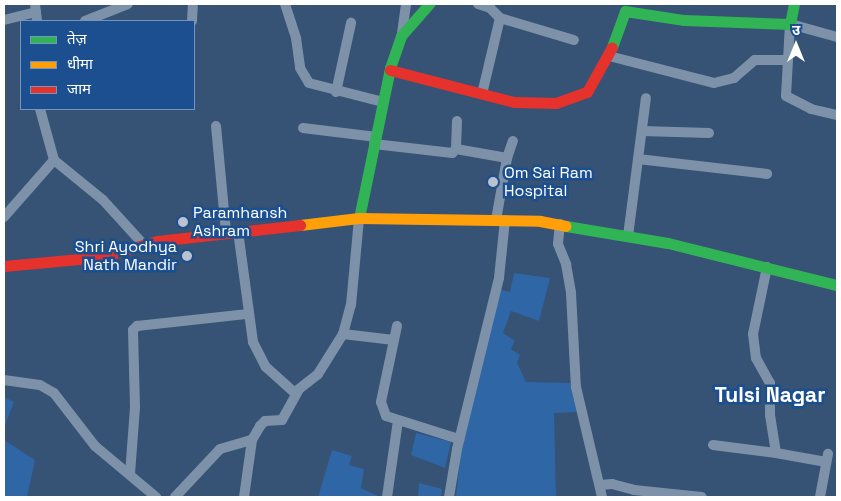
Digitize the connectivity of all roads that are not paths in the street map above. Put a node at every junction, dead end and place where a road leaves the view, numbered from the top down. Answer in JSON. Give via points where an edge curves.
{"nodes":[{"id":1,"x":128,"y":4,"type":"edge"},
{"id":2,"x":192,"y":4,"type":"edge"},
{"id":3,"x":285,"y":4,"type":"edge"},
{"id":4,"x":406,"y":4,"type":"edge"},
{"id":5,"x":429,"y":4,"type":"edge"},
{"id":6,"x":478,"y":4,"type":"edge"},
{"id":7,"x":794,"y":4,"type":"edge"},
{"id":8,"x":626,"y":7,"type":"edge"},
{"id":9,"x":36,"y":12,"type":"edge"},
{"id":10,"x":500,"y":18,"type":"junction"},
{"id":11,"x":4,"y":20,"type":"edge"},
{"id":12,"x":88,"y":20,"type":"edge"},
{"id":13,"x":192,"y":20,"type":"edge"},
{"id":14,"x":351,"y":23,"type":"dead end"},
{"id":15,"x":790,"y":24,"type":"junction"},
{"id":16,"x":402,"y":36,"type":"junction"},
{"id":17,"x":837,"y":37,"type":"edge"},
{"id":18,"x":574,"y":40,"type":"dead end"},
{"id":19,"x":609,"y":56,"type":"junction"},
{"id":20,"x":788,"y":60,"type":"junction"},
{"id":21,"x":390,"y":70,"type":"junction"},
{"id":22,"x":336,"y":92,"type":"junction"},
{"id":23,"x":482,"y":94,"type":"junction"},
{"id":24,"x":646,"y":98,"type":"dead end"},
{"id":25,"x":383,"y":102,"type":"junction"},
{"id":26,"x":40,"y":110,"type":"edge"},
{"id":27,"x":837,"y":115,"type":"edge"},
{"id":28,"x":457,"y":121,"type":"dead end"},
{"id":29,"x":216,"y":126,"type":"dead end"},
{"id":30,"x":303,"y":128,"type":"dead end"},
{"id":31,"x":642,"y":131,"type":"junction"},
{"id":32,"x":710,"y":133,"type":"dead end"},
{"id":33,"x":375,"y":141,"type":"junction"},
{"id":34,"x":513,"y":141,"type":"dead end"},
{"id":35,"x":456,"y":149,"type":"junction"},
{"id":36,"x":507,"y":158,"type":"junction"},
{"id":37,"x":54,"y":160,"type":"junction"},
{"id":38,"x":638,"y":160,"type":"junction"},
{"id":39,"x":767,"y":174,"type":"dead end"},
{"id":40,"x":4,"y":217,"type":"edge"},
{"id":41,"x":359,"y":218,"type":"junction"},
{"id":42,"x":501,"y":220,"type":"junction"},
{"id":43,"x":560,"y":224,"type":"junction"},
{"id":44,"x":238,"y":231,"type":"junction"},
{"id":45,"x":226,"y":232,"type":"junction"},
{"id":46,"x":628,"y":236,"type":"junction"},
{"id":47,"x":143,"y":244,"type":"junction"},
{"id":48,"x":4,"y":266,"type":"edge"},
{"id":49,"x":767,"y":267,"type":"junction"},
{"id":50,"x":837,"y":285,"type":"edge"},
{"id":51,"x":248,"y":314,"type":"junction"},
{"id":52,"x":397,"y":326,"type":"dead end"},
{"id":53,"x":343,"y":334,"type":"junction"},
{"id":54,"x":394,"y":340,"type":"junction"},
{"id":55,"x":4,"y":380,"type":"edge"},
{"id":56,"x":296,"y":394,"type":"junction"},
{"id":57,"x":398,"y":421,"type":"junction"},
{"id":58,"x":459,"y":439,"type":"junction"},
{"id":59,"x":252,"y":440,"type":"junction"},
{"id":60,"x":713,"y":445,"type":"dead end"},
{"id":61,"x":776,"y":453,"type":"junction"},
{"id":62,"x":130,"y":474,"type":"junction"},
{"id":63,"x":600,"y":486,"type":"junction"},
{"id":64,"x":156,"y":497,"type":"edge"},
{"id":65,"x":175,"y":497,"type":"edge"},
{"id":66,"x":244,"y":497,"type":"edge"},
{"id":67,"x":387,"y":497,"type":"edge"},
{"id":68,"x":449,"y":497,"type":"edge"},
{"id":69,"x":602,"y":497,"type":"edge"},
{"id":70,"x":702,"y":497,"type":"edge"},
{"id":71,"x":820,"y":497,"type":"edge"}],
"edges":[{"from":1,"to":12,"type":"street"},
{"from":2,"to":13,"type":"street"},
{"from":3,"to":22,"type":"street","via":[[296,38],[300,68],[309,83]]},
{"from":4,"to":16,"type":"street"},
{"from":5,"to":16,"type":"main road"},
{"from":6,"to":10,"type":"street","via":[[490,8]]},
{"from":7,"to":15,"type":"main road"},
{"from":8,"to":15,"type":"main road","via":[[684,20]]},
{"from":8,"to":19,"type":"main road"},
{"from":9,"to":11,"type":"street"},
{"from":10,"to":18,"type":"street"},
{"from":10,"to":23,"type":"street"},
{"from":14,"to":22,"type":"street"},
{"from":15,"to":17,"type":"street"},
{"from":15,"to":20,"type":"street"},
{"from":16,"to":21,"type":"main road"},
{"from":19,"to":20,"type":"street","via":[[714,83],[734,78],[755,60]]},
{"from":19,"to":23,"type":"main road","via":[[587,92],[556,103],[514,102]]},
{"from":20,"to":27,"type":"street","via":[[786,96],[811,109]]},
{"from":21,"to":23,"type":"main road"},
{"from":21,"to":25,"type":"main road"},
{"from":22,"to":25,"type":"street"},
{"from":24,"to":31,"type":"street"},
{"from":25,"to":33,"type":"main road"},
{"from":26,"to":37,"type":"street"},
{"from":28,"to":35,"type":"street"},
{"from":29,"to":45,"type":"street"},
{"from":30,"to":33,"type":"street"},
{"from":31,"to":32,"type":"street"},
{"from":31,"to":38,"type":"street"},
{"from":33,"to":35,"type":"street","via":[[448,153]]},
{"from":33,"to":41,"type":"main road"},
{"from":34,"to":36,"type":"street"},
{"from":35,"to":36,"type":"street"},
{"from":36,"to":42,"type":"street"},
{"from":37,"to":40,"type":"street"},
{"from":37,"to":47,"type":"street","via":[[103,200]]},
{"from":38,"to":39,"type":"street"},
{"from":38,"to":46,"type":"street"},
{"from":41,"to":42,"type":"main road"},
{"from":41,"to":44,"type":"main road"},
{"from":41,"to":53,"type":"street","via":[[351,305]]},
{"from":42,"to":43,"type":"main road"},
{"from":42,"to":58,"type":"street","via":[[499,278]]},
{"from":43,"to":46,"type":"main road"},
{"from":43,"to":63,"type":"street","via":[[558,244],[571,293],[576,388]]},
{"from":44,"to":45,"type":"main road"},
{"from":44,"to":51,"type":"street"},
{"from":45,"to":47,"type":"main road"},
{"from":46,"to":49,"type":"main road"},
{"from":47,"to":48,"type":"main road","via":[[101,257]]},
{"from":49,"to":50,"type":"main road"},
{"from":49,"to":61,"type":"street","via":[[753,334],[756,358],[770,383],[770,415]]},
{"from":51,"to":56,"type":"street","via":[[258,355]]},
{"from":51,"to":62,"type":"street","via":[[137,326],[132,330],[135,407]]},
{"from":52,"to":54,"type":"street"},
{"from":53,"to":54,"type":"street"},
{"from":53,"to":56,"type":"street","via":[[318,374]]},
{"from":54,"to":57,"type":"street","via":[[382,402],[386,416]]},
{"from":55,"to":62,"type":"street","via":[[40,385],[54,393],[95,446]]},
{"from":56,"to":59,"type":"street","via":[[282,420],[265,421]]},
{"from":57,"to":58,"type":"street"},
{"from":57,"to":67,"type":"street"},
{"from":58,"to":68,"type":"street"},
{"from":59,"to":65,"type":"street","via":[[220,450]]},
{"from":59,"to":66,"type":"street"},
{"from":60,"to":61,"type":"street"},
{"from":61,"to":71,"type":"street","via":[[827,458]]},
{"from":62,"to":64,"type":"street"},
{"from":63,"to":69,"type":"street"},
{"from":63,"to":70,"type":"street","via":[[612,484],[634,490]]}]}
